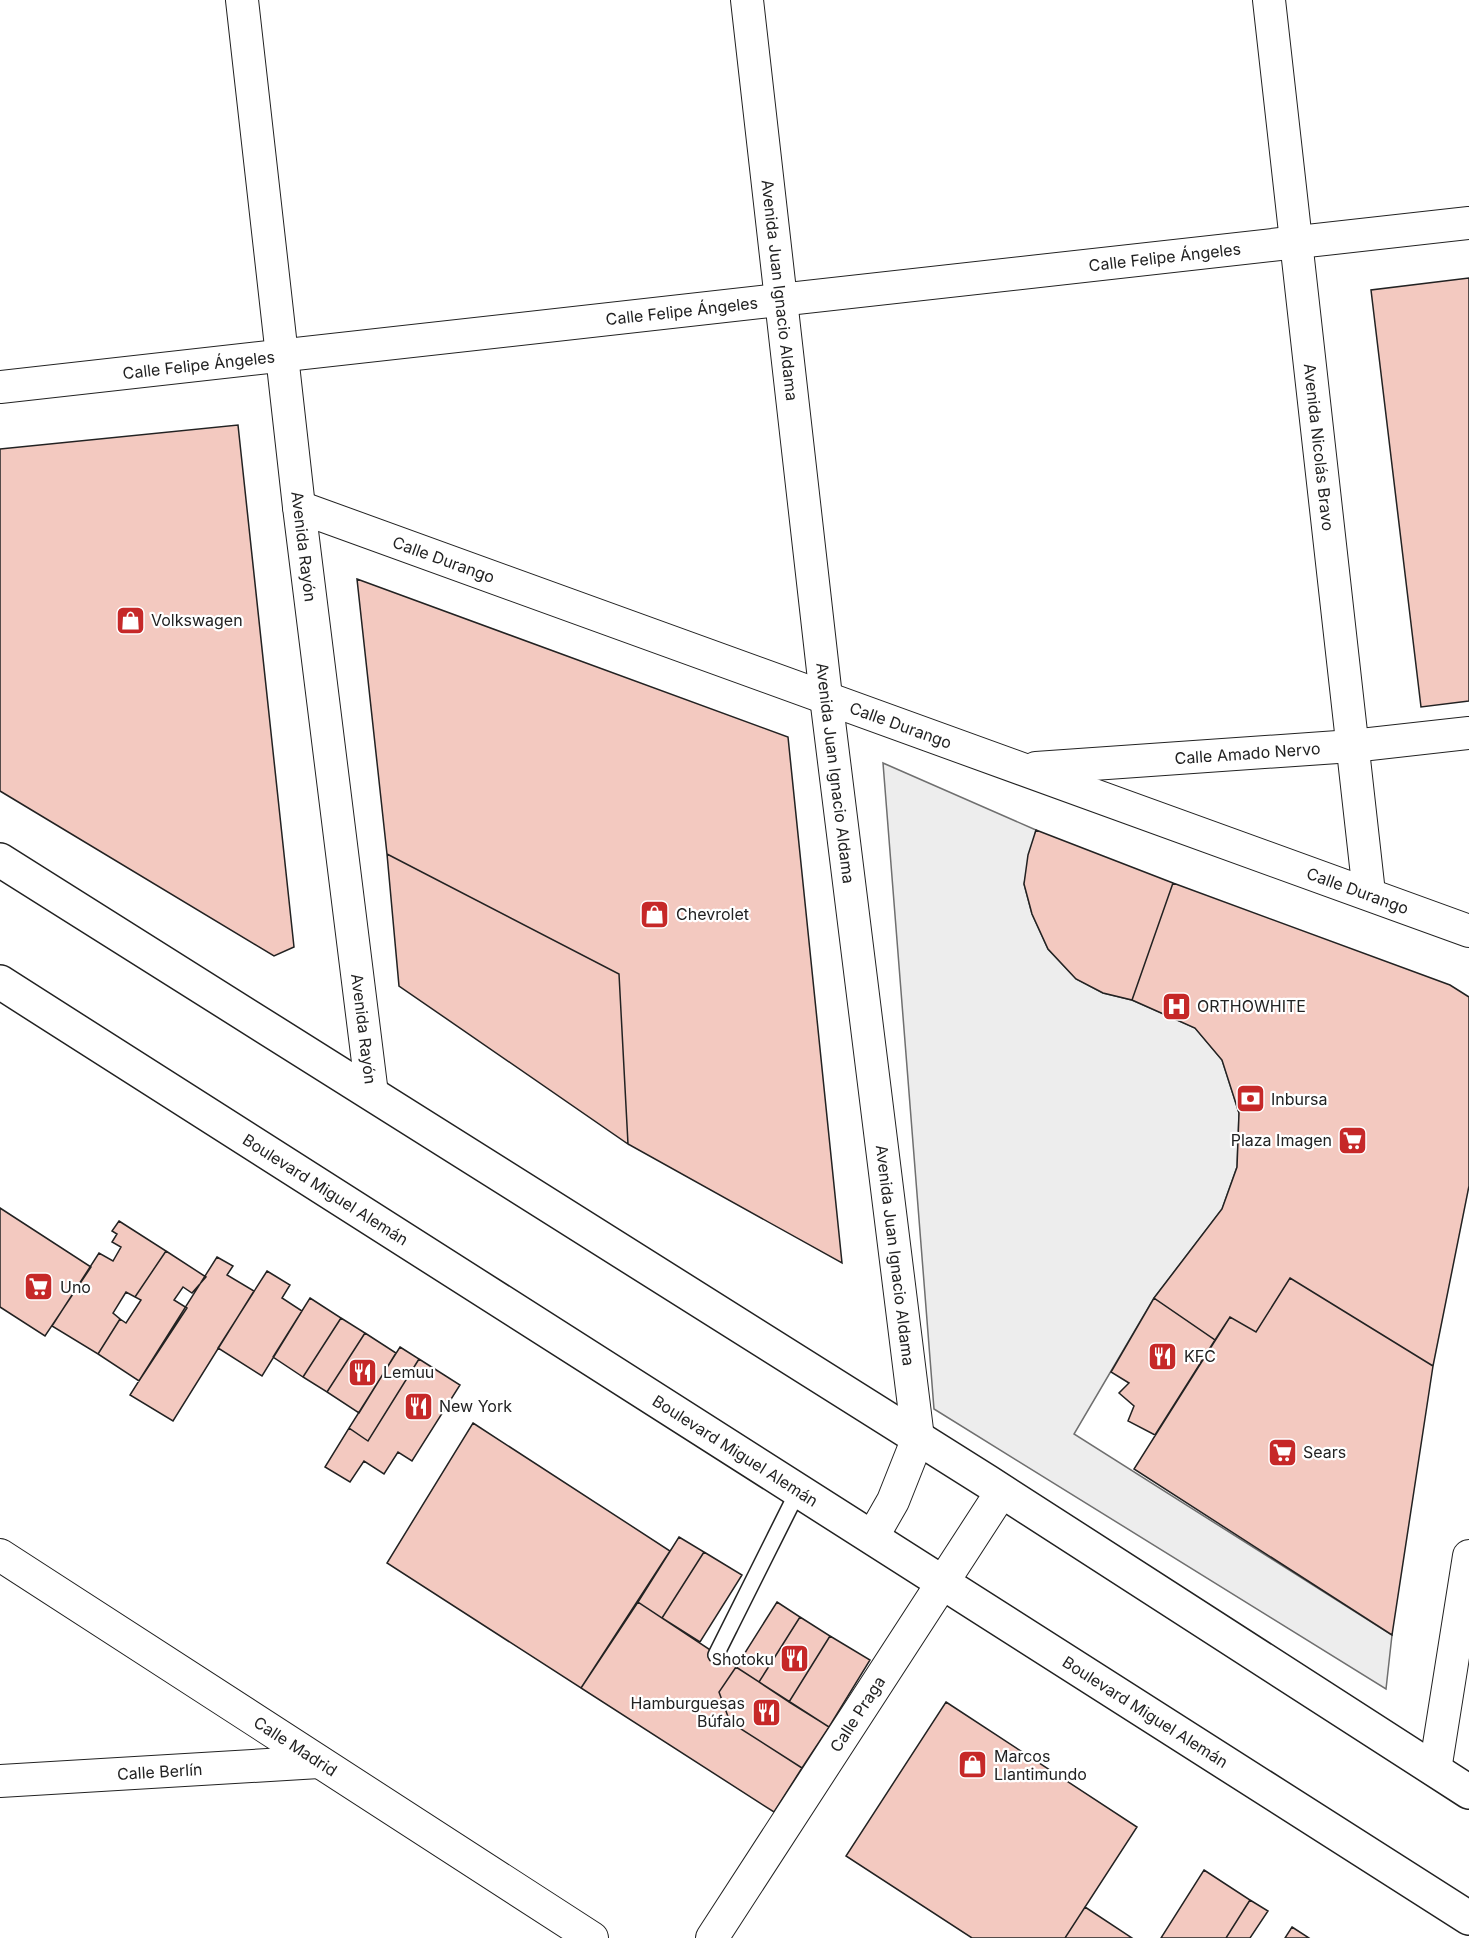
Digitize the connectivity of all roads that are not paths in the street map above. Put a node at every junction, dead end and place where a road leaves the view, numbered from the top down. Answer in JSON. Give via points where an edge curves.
{"nodes":[{"id":1,"x":242,"y":0,"type":"edge"},
{"id":2,"x":747,"y":0,"type":"edge"},
{"id":3,"x":1269,"y":0,"type":"edge"},
{"id":4,"x":1469,"y":223,"type":"edge"},
{"id":5,"x":1296,"y":242,"type":"junction"},
{"id":6,"x":781,"y":300,"type":"junction"},
{"id":7,"x":282,"y":356,"type":"junction"},
{"id":8,"x":0,"y":387,"type":"edge"},
{"id":9,"x":299,"y":507,"type":"junction"},
{"id":10,"x":825,"y":697,"type":"junction"},
{"id":11,"x":1469,"y":734,"type":"edge"},
{"id":12,"x":1352,"y":746,"type":"junction"},
{"id":13,"x":1024,"y":769,"type":"junction"},
{"id":14,"x":0,"y":860,"type":"edge"},
{"id":15,"x":1369,"y":894,"type":"junction"},
{"id":16,"x":1469,"y":931,"type":"edge"},
{"id":17,"x":0,"y":983,"type":"edge"},
{"id":18,"x":372,"y":1094,"type":"junction"},
{"id":19,"x":918,"y":1438,"type":"junction"},
{"id":20,"x":799,"y":1489,"type":"junction"},
{"id":21,"x":1002,"y":1491,"type":"junction"},
{"id":22,"x":873,"y":1536,"type":"junction"},
{"id":23,"x":0,"y":1555,"type":"edge"},
{"id":24,"x":1469,"y":1556,"type":"edge"},
{"id":25,"x":944,"y":1581,"type":"junction"},
{"id":26,"x":716,"y":1655,"type":"dead end"},
{"id":27,"x":319,"y":1762,"type":"junction"},
{"id":28,"x":1435,"y":1770,"type":"junction"},
{"id":29,"x":0,"y":1781,"type":"edge"},
{"id":30,"x":1469,"y":1792,"type":"edge"},
{"id":31,"x":1469,"y":1918,"type":"edge"},
{"id":32,"x":592,"y":1938,"type":"edge"},
{"id":33,"x":712,"y":1938,"type":"edge"}],
"edges":[{"from":1,"to":7,"type":"street","name":"Avenida Rayón"},
{"from":2,"to":6,"type":"street","name":"Avenida Juan Ignacio Aldama"},
{"from":3,"to":5,"type":"street","name":"Avenida Nicolás Bravo"},
{"from":4,"to":5,"type":"street","name":"Calle Felipe Ángeles"},
{"from":5,"to":6,"type":"street","name":"Calle Felipe Ángeles"},
{"from":5,"to":12,"type":"street","name":"Avenida Nicolás Bravo"},
{"from":6,"to":7,"type":"street","name":"Calle Felipe Ángeles"},
{"from":6,"to":10,"type":"street","name":"Avenida Juan Ignacio Aldama"},
{"from":7,"to":8,"type":"street","name":"Calle Felipe Ángeles"},
{"from":7,"to":9,"type":"street","name":"Avenida Rayón"},
{"from":9,"to":10,"type":"street","name":"Calle Durango"},
{"from":9,"to":18,"type":"street","name":"Avenida Rayón"},
{"from":10,"to":13,"type":"street","name":"Calle Durango"},
{"from":10,"to":19,"type":"street","name":"Avenida Juan Ignacio Aldama"},
{"from":11,"to":12,"type":"street","name":"Calle Amado Nervo"},
{"from":12,"to":13,"type":"street","name":"Calle Amado Nervo"},
{"from":12,"to":15,"type":"street","name":"Avenida Nicolás Bravo"},
{"from":13,"to":15,"type":"street","name":"Calle Durango"},
{"from":14,"to":18,"type":"highway"},
{"from":15,"to":16,"type":"street","name":"Calle Durango"},
{"from":17,"to":20,"type":"highway","name":"Boulevard Miguel Alemán"},
{"from":18,"to":19,"type":"highway"},
{"from":19,"to":21,"type":"highway"},
{"from":19,"to":22,"type":"street","name":"Avenida Juan Ignacio Aldama","via":[[893,1501]]},
{"from":20,"to":22,"type":"highway","name":"Boulevard Miguel Alemán"},
{"from":20,"to":26,"type":"lane"},
{"from":21,"to":25,"type":"street","name":"Calle Praga"},
{"from":21,"to":28,"type":"highway"},
{"from":22,"to":25,"type":"highway","name":"Boulevard Miguel Alemán"},
{"from":23,"to":27,"type":"street","name":"Calle Madrid"},
{"from":24,"to":28,"type":"street"},
{"from":25,"to":31,"type":"highway","name":"Boulevard Miguel Alemán"},
{"from":25,"to":33,"type":"street","name":"Calle Praga","via":[[794,1796]]},
{"from":27,"to":29,"type":"street","name":"Calle Berlín"},
{"from":27,"to":32,"type":"street","name":"Calle Madrid"},
{"from":28,"to":30,"type":"highway"}]}
